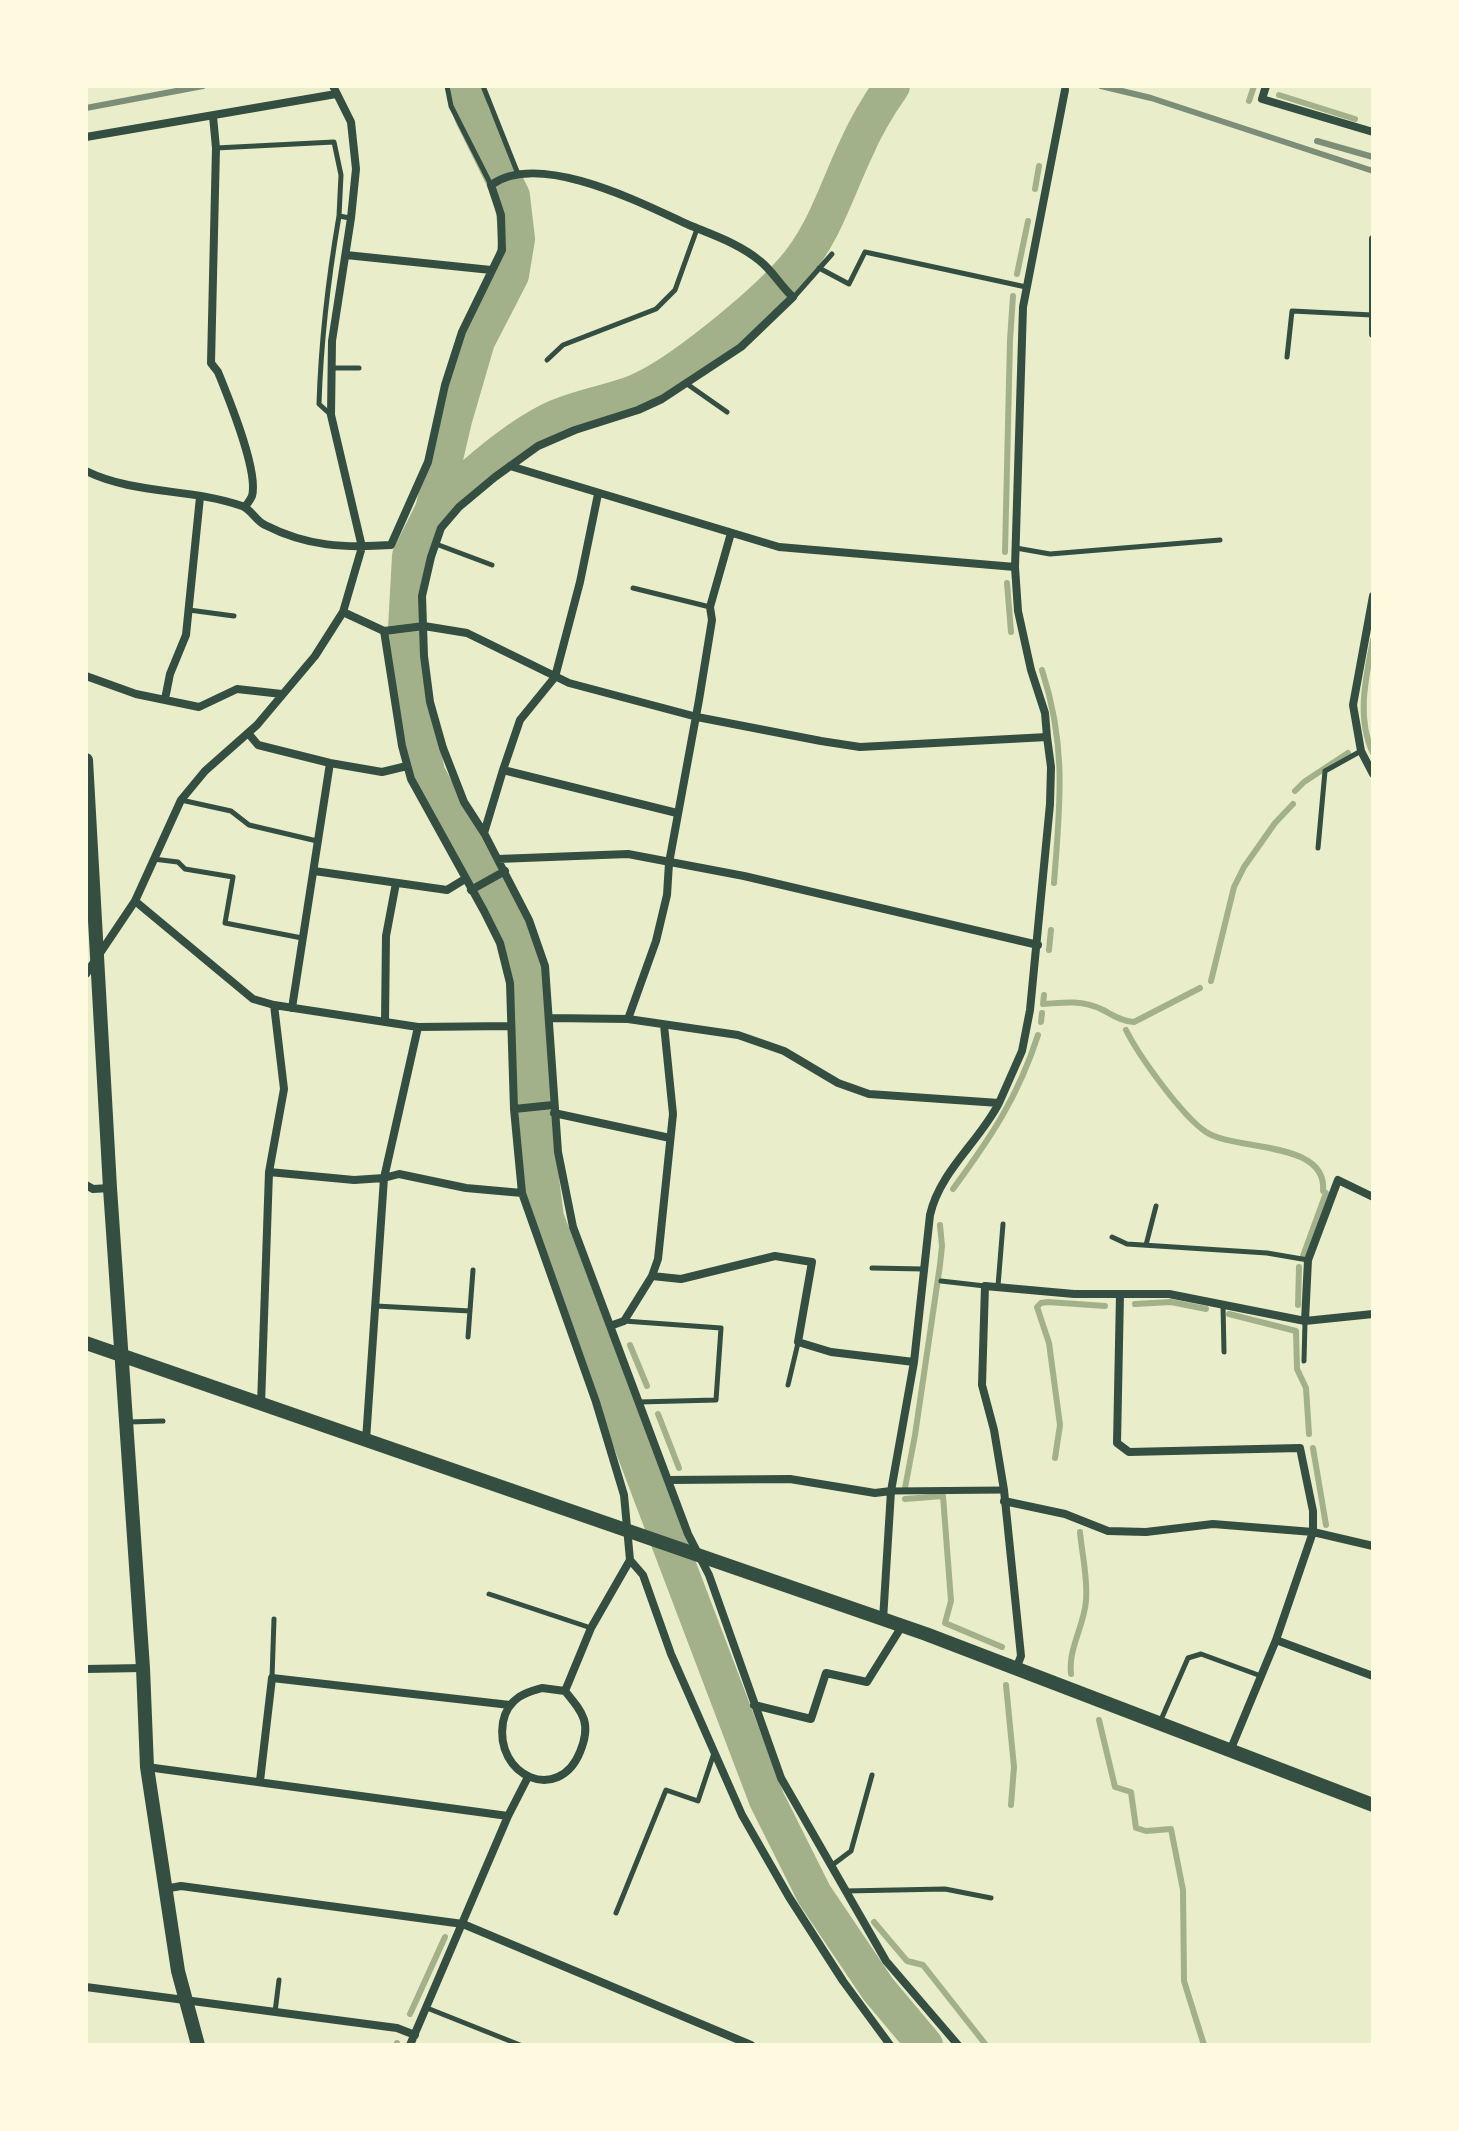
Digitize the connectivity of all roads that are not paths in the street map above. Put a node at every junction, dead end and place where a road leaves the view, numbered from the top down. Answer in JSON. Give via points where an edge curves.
{"nodes":[{"id":1,"x":447,"y":86,"type":"edge"},
{"id":2,"x":483,"y":86,"type":"edge"},
{"id":3,"x":1266,"y":86,"type":"edge"},
{"id":4,"x":334,"y":90,"type":"edge"},
{"id":5,"x":1065,"y":90,"type":"dead end"},
{"id":6,"x":213,"y":116,"type":"junction"},
{"id":7,"x":1373,"y":132,"type":"edge"},
{"id":8,"x":86,"y":137,"type":"edge"},
{"id":9,"x":216,"y":148,"type":"junction"},
{"id":10,"x":514,"y":175,"type":"junction"},
{"id":11,"x":494,"y":183,"type":"junction"},
{"id":12,"x":339,"y":216,"type":"junction"},
{"id":13,"x":351,"y":218,"type":"junction"},
{"id":14,"x":697,"y":228,"type":"junction"},
{"id":15,"x":1373,"y":239,"type":"edge"},
{"id":16,"x":832,"y":254,"type":"dead end"},
{"id":17,"x":346,"y":255,"type":"junction"},
{"id":18,"x":819,"y":268,"type":"junction"},
{"id":19,"x":491,"y":270,"type":"junction"},
{"id":20,"x":1027,"y":287,"type":"junction"},
{"id":21,"x":790,"y":295,"type":"junction"},
{"id":22,"x":1372,"y":315,"type":"edge"},
{"id":23,"x":1373,"y":334,"type":"edge"},
{"id":24,"x":1287,"y":357,"type":"dead end"},
{"id":25,"x":547,"y":360,"type":"dead end"},
{"id":26,"x":332,"y":368,"type":"junction"},
{"id":27,"x":359,"y":368,"type":"dead end"},
{"id":28,"x":687,"y":384,"type":"junction"},
{"id":29,"x":727,"y":412,"type":"dead end"},
{"id":30,"x":331,"y":415,"type":"junction"},
{"id":31,"x":510,"y":466,"type":"junction"},
{"id":32,"x":86,"y":471,"type":"edge"},
{"id":33,"x":598,"y":494,"type":"junction"},
{"id":34,"x":200,"y":497,"type":"junction"},
{"id":35,"x":245,"y":507,"type":"junction"},
{"id":36,"x":731,"y":533,"type":"junction"},
{"id":37,"x":1220,"y":540,"type":"dead end"},
{"id":38,"x":436,"y":544,"type":"junction"},
{"id":39,"x":362,"y":547,"type":"junction"},
{"id":40,"x":1016,"y":548,"type":"junction"},
{"id":41,"x":492,"y":565,"type":"dead end"},
{"id":42,"x":1015,"y":567,"type":"junction"},
{"id":43,"x":633,"y":588,"type":"dead end"},
{"id":44,"x":1373,"y":596,"type":"edge"},
{"id":45,"x":710,"y":607,"type":"junction"},
{"id":46,"x":189,"y":610,"type":"junction"},
{"id":47,"x":343,"y":612,"type":"junction"},
{"id":48,"x":234,"y":616,"type":"dead end"},
{"id":49,"x":421,"y":627,"type":"junction"},
{"id":50,"x":387,"y":631,"type":"junction"},
{"id":51,"x":86,"y":676,"type":"edge"},
{"id":52,"x":555,"y":677,"type":"junction"},
{"id":53,"x":282,"y":694,"type":"junction"},
{"id":54,"x":165,"y":699,"type":"junction"},
{"id":55,"x":697,"y":717,"type":"junction"},
{"id":56,"x":248,"y":733,"type":"junction"},
{"id":57,"x":1047,"y":737,"type":"junction"},
{"id":58,"x":1361,"y":751,"type":"junction"},
{"id":59,"x":86,"y":760,"type":"edge"},
{"id":60,"x":330,"y":763,"type":"junction"},
{"id":61,"x":407,"y":766,"type":"junction"},
{"id":62,"x":503,"y":770,"type":"junction"},
{"id":63,"x":1373,"y":774,"type":"edge"},
{"id":64,"x":181,"y":800,"type":"junction"},
{"id":65,"x":677,"y":813,"type":"junction"},
{"id":66,"x":484,"y":833,"type":"junction"},
{"id":67,"x":318,"y":841,"type":"junction"},
{"id":68,"x":1318,"y":848,"type":"dead end"},
{"id":69,"x":153,"y":859,"type":"junction"},
{"id":70,"x":498,"y":859,"type":"junction"},
{"id":71,"x":669,"y":863,"type":"junction"},
{"id":72,"x":314,"y":871,"type":"junction"},
{"id":73,"x":502,"y":872,"type":"junction"},
{"id":74,"x":465,"y":879,"type":"junction"},
{"id":75,"x":396,"y":883,"type":"junction"},
{"id":76,"x":89,"y":887,"type":"edge"},
{"id":77,"x":474,"y":888,"type":"junction"},
{"id":78,"x":135,"y":901,"type":"junction"},
{"id":79,"x":303,"y":939,"type":"junction"},
{"id":80,"x":1038,"y":945,"type":"junction"},
{"id":81,"x":98,"y":960,"type":"junction"},
{"id":82,"x":86,"y":974,"type":"edge"},
{"id":83,"x":274,"y":1005,"type":"junction"},
{"id":84,"x":292,"y":1008,"type":"junction"},
{"id":85,"x":549,"y":1018,"type":"junction"},
{"id":86,"x":628,"y":1019,"type":"junction"},
{"id":87,"x":385,"y":1022,"type":"junction"},
{"id":88,"x":664,"y":1025,"type":"junction"},
{"id":89,"x":510,"y":1026,"type":"junction"},
{"id":90,"x":418,"y":1027,"type":"junction"},
{"id":91,"x":999,"y":1103,"type":"junction"},
{"id":92,"x":551,"y":1108,"type":"junction"},
{"id":93,"x":517,"y":1109,"type":"junction"},
{"id":94,"x":670,"y":1138,"type":"junction"},
{"id":95,"x":269,"y":1172,"type":"junction"},
{"id":96,"x":384,"y":1178,"type":"junction"},
{"id":97,"x":86,"y":1185,"type":"edge"},
{"id":98,"x":110,"y":1188,"type":"junction"},
{"id":99,"x":522,"y":1193,"type":"junction"},
{"id":100,"x":1373,"y":1197,"type":"edge"},
{"id":101,"x":1156,"y":1206,"type":"dead end"},
{"id":102,"x":1003,"y":1224,"type":"dead end"},
{"id":103,"x":1112,"y":1237,"type":"dead end"},
{"id":104,"x":1146,"y":1245,"type":"junction"},
{"id":105,"x":1308,"y":1260,"type":"junction"},
{"id":106,"x":872,"y":1268,"type":"dead end"},
{"id":107,"x":925,"y":1269,"type":"junction"},
{"id":108,"x":473,"y":1270,"type":"dead end"},
{"id":109,"x":652,"y":1276,"type":"junction"},
{"id":110,"x":941,"y":1281,"type":"dead end"},
{"id":111,"x":985,"y":1286,"type":"junction"},
{"id":112,"x":997,"y":1288,"type":"junction"},
{"id":113,"x":1120,"y":1294,"type":"junction"},
{"id":114,"x":1223,"y":1304,"type":"junction"},
{"id":115,"x":375,"y":1306,"type":"junction"},
{"id":116,"x":470,"y":1311,"type":"junction"},
{"id":117,"x":1373,"y":1314,"type":"edge"},
{"id":118,"x":624,"y":1321,"type":"junction"},
{"id":119,"x":1305,"y":1321,"type":"junction"},
{"id":120,"x":610,"y":1326,"type":"junction"},
{"id":121,"x":468,"y":1337,"type":"dead end"},
{"id":122,"x":798,"y":1342,"type":"junction"},
{"id":123,"x":86,"y":1343,"type":"edge"},
{"id":124,"x":1224,"y":1352,"type":"dead end"},
{"id":125,"x":124,"y":1356,"type":"junction"},
{"id":126,"x":1304,"y":1361,"type":"dead end"},
{"id":127,"x":914,"y":1362,"type":"junction"},
{"id":128,"x":788,"y":1385,"type":"dead end"},
{"id":129,"x":639,"y":1402,"type":"junction"},
{"id":130,"x":261,"y":1405,"type":"junction"},
{"id":131,"x":163,"y":1421,"type":"dead end"},
{"id":132,"x":128,"y":1422,"type":"junction"},
{"id":133,"x":366,"y":1440,"type":"junction"},
{"id":134,"x":669,"y":1480,"type":"junction"},
{"id":135,"x":1004,"y":1490,"type":"junction"},
{"id":136,"x":891,"y":1491,"type":"junction"},
{"id":137,"x":1004,"y":1501,"type":"junction"},
{"id":138,"x":627,"y":1531,"type":"junction"},
{"id":139,"x":1313,"y":1532,"type":"junction"},
{"id":140,"x":1373,"y":1546,"type":"edge"},
{"id":141,"x":696,"y":1556,"type":"junction"},
{"id":142,"x":630,"y":1560,"type":"junction"},
{"id":143,"x":489,"y":1594,"type":"dead end"},
{"id":144,"x":274,"y":1619,"type":"dead end"},
{"id":145,"x":883,"y":1620,"type":"junction"},
{"id":146,"x":902,"y":1626,"type":"junction"},
{"id":147,"x":591,"y":1628,"type":"junction"},
{"id":148,"x":1276,"y":1640,"type":"junction"},
{"id":149,"x":143,"y":1668,"type":"junction"},
{"id":150,"x":86,"y":1669,"type":"edge"},
{"id":151,"x":1016,"y":1669,"type":"junction"},
{"id":152,"x":1261,"y":1676,"type":"junction"},
{"id":153,"x":1373,"y":1676,"type":"edge"},
{"id":154,"x":272,"y":1678,"type":"junction"},
{"id":155,"x":565,"y":1691,"type":"junction"},
{"id":156,"x":510,"y":1705,"type":"junction"},
{"id":157,"x":754,"y":1705,"type":"junction"},
{"id":158,"x":1160,"y":1723,"type":"junction"},
{"id":159,"x":1230,"y":1751,"type":"junction"},
{"id":160,"x":714,"y":1753,"type":"junction"},
{"id":161,"x":147,"y":1767,"type":"junction"},
{"id":162,"x":872,"y":1775,"type":"dead end"},
{"id":163,"x":528,"y":1777,"type":"junction"},
{"id":164,"x":260,"y":1781,"type":"junction"},
{"id":165,"x":1373,"y":1805,"type":"edge"},
{"id":166,"x":508,"y":1816,"type":"junction"},
{"id":167,"x":831,"y":1867,"type":"junction"},
{"id":168,"x":164,"y":1889,"type":"junction"},
{"id":169,"x":844,"y":1891,"type":"junction"},
{"id":170,"x":991,"y":1898,"type":"dead end"},
{"id":171,"x":616,"y":1913,"type":"dead end"},
{"id":172,"x":463,"y":1924,"type":"junction"},
{"id":173,"x":279,"y":1980,"type":"dead end"},
{"id":174,"x":86,"y":1987,"type":"edge"},
{"id":175,"x":185,"y":2001,"type":"junction"},
{"id":176,"x":427,"y":2008,"type":"junction"},
{"id":177,"x":275,"y":2013,"type":"junction"},
{"id":178,"x":415,"y":2035,"type":"junction"},
{"id":179,"x":198,"y":2045,"type":"edge"},
{"id":180,"x":410,"y":2045,"type":"edge"},
{"id":181,"x":520,"y":2045,"type":"edge"},
{"id":182,"x":751,"y":2045,"type":"edge"},
{"id":183,"x":890,"y":2045,"type":"edge"},
{"id":184,"x":958,"y":2045,"type":"edge"}],
"edges":[{"from":1,"to":11,"type":"lane","via":[[451,106]]},
{"from":2,"to":10,"type":"lane"},
{"from":3,"to":7,"type":"street","via":[[1262,99]]},
{"from":4,"to":6,"type":"street"},
{"from":4,"to":13,"type":"street","via":[[351,122],[356,169]]},
{"from":5,"to":20,"type":"street"},
{"from":6,"to":8,"type":"street"},
{"from":6,"to":9,"type":"street"},
{"from":9,"to":12,"type":"lane","via":[[334,142],[341,175]]},
{"from":9,"to":35,"type":"street","via":[[211,363],[244,446],[253,485]]},
{"from":10,"to":11,"type":"street"},
{"from":10,"to":14,"type":"street","via":[[546,174],[610,190]]},
{"from":11,"to":19,"type":"street","via":[[502,250]]},
{"from":12,"to":13,"type":"lane"},
{"from":12,"to":30,"type":"lane","via":[[321,353],[319,404]]},
{"from":13,"to":17,"type":"street"},
{"from":14,"to":21,"type":"street","via":[[761,261]]},
{"from":14,"to":25,"type":"lane","via":[[675,290],[656,309],[563,345]]},
{"from":15,"to":22,"type":"street"},
{"from":16,"to":18,"type":"lane"},
{"from":17,"to":19,"type":"street"},
{"from":17,"to":26,"type":"street"},
{"from":18,"to":20,"type":"lane","via":[[849,284],[865,252]]},
{"from":18,"to":21,"type":"lane"},
{"from":19,"to":39,"type":"street","via":[[462,332],[428,462],[391,545]]},
{"from":20,"to":40,"type":"street"},
{"from":21,"to":28,"type":"street","via":[[741,347]]},
{"from":22,"to":23,"type":"street"},
{"from":22,"to":24,"type":"lane","via":[[1292,311]]},
{"from":26,"to":27,"type":"lane"},
{"from":26,"to":30,"type":"street"},
{"from":28,"to":29,"type":"lane"},
{"from":28,"to":31,"type":"street","via":[[638,410],[538,446]]},
{"from":30,"to":39,"type":"street"},
{"from":31,"to":33,"type":"street"},
{"from":31,"to":38,"type":"street","via":[[459,507],[441,528]]},
{"from":32,"to":34,"type":"street","via":[[109,482]]},
{"from":33,"to":36,"type":"street"},
{"from":33,"to":52,"type":"street"},
{"from":34,"to":35,"type":"street"},
{"from":34,"to":46,"type":"street"},
{"from":35,"to":39,"type":"street","via":[[262,524],[317,545]]},
{"from":36,"to":42,"type":"street","via":[[779,547]]},
{"from":36,"to":45,"type":"street"},
{"from":37,"to":40,"type":"lane","via":[[1050,554]]},
{"from":38,"to":41,"type":"lane"},
{"from":38,"to":49,"type":"street","via":[[422,596]]},
{"from":39,"to":47,"type":"street"},
{"from":40,"to":42,"type":"street"},
{"from":42,"to":57,"type":"street","via":[[1018,611]]},
{"from":43,"to":45,"type":"lane"},
{"from":44,"to":58,"type":"street","via":[[1353,705]]},
{"from":45,"to":55,"type":"street"},
{"from":46,"to":48,"type":"lane"},
{"from":46,"to":54,"type":"street"},
{"from":47,"to":50,"type":"street"},
{"from":47,"to":53,"type":"street"},
{"from":49,"to":50,"type":"street"},
{"from":49,"to":52,"type":"street","via":[[467,633]]},
{"from":49,"to":66,"type":"street","via":[[430,702],[443,748],[464,802]]},
{"from":50,"to":61,"type":"street"},
{"from":51,"to":54,"type":"street"},
{"from":52,"to":55,"type":"street"},
{"from":52,"to":62,"type":"street","via":[[520,720]]},
{"from":53,"to":54,"type":"street","via":[[237,689],[199,707]]},
{"from":53,"to":56,"type":"street"},
{"from":55,"to":57,"type":"street","via":[[860,747]]},
{"from":55,"to":65,"type":"street"},
{"from":56,"to":60,"type":"street","via":[[258,745]]},
{"from":56,"to":64,"type":"street"},
{"from":57,"to":80,"type":"street","via":[[1050,804]]},
{"from":58,"to":63,"type":"street"},
{"from":58,"to":68,"type":"lane","via":[[1325,771]]},
{"from":59,"to":76,"type":"street"},
{"from":60,"to":61,"type":"street","via":[[382,772]]},
{"from":60,"to":67,"type":"street"},
{"from":61,"to":74,"type":"street"},
{"from":62,"to":65,"type":"street"},
{"from":62,"to":66,"type":"street"},
{"from":64,"to":67,"type":"lane","via":[[231,811],[249,825]]},
{"from":64,"to":69,"type":"street"},
{"from":65,"to":71,"type":"street"},
{"from":66,"to":70,"type":"street"},
{"from":67,"to":72,"type":"street"},
{"from":69,"to":78,"type":"street"},
{"from":69,"to":79,"type":"lane","via":[[233,877],[225,923]]},
{"from":70,"to":71,"type":"street","via":[[628,854]]},
{"from":70,"to":73,"type":"street"},
{"from":71,"to":80,"type":"street"},
{"from":71,"to":86,"type":"street","via":[[656,941]]},
{"from":72,"to":75,"type":"street"},
{"from":72,"to":79,"type":"street"},
{"from":73,"to":77,"type":"street"},
{"from":73,"to":85,"type":"street","via":[[529,920],[545,966]]},
{"from":74,"to":75,"type":"street","via":[[447,890]]},
{"from":74,"to":77,"type":"street"},
{"from":75,"to":87,"type":"street","via":[[386,936]]},
{"from":76,"to":81,"type":"street"},
{"from":77,"to":89,"type":"street","via":[[500,943],[510,983]]},
{"from":78,"to":81,"type":"street"},
{"from":78,"to":83,"type":"street","via":[[253,999]]},
{"from":79,"to":84,"type":"street"},
{"from":80,"to":91,"type":"street","via":[[1022,1051]]},
{"from":81,"to":82,"type":"street"},
{"from":81,"to":98,"type":"street"},
{"from":83,"to":84,"type":"street"},
{"from":83,"to":95,"type":"street","via":[[284,1089]]},
{"from":84,"to":87,"type":"street"},
{"from":85,"to":86,"type":"street"},
{"from":85,"to":92,"type":"street"},
{"from":86,"to":88,"type":"street"},
{"from":87,"to":90,"type":"street"},
{"from":88,"to":91,"type":"street","via":[[738,1035],[784,1051],[838,1083],[869,1094]]},
{"from":88,"to":94,"type":"street","via":[[673,1114]]},
{"from":89,"to":90,"type":"street"},
{"from":89,"to":93,"type":"street"},
{"from":90,"to":96,"type":"street"},
{"from":91,"to":107,"type":"street","via":[[933,1201]]},
{"from":92,"to":93,"type":"street"},
{"from":92,"to":94,"type":"street"},
{"from":92,"to":120,"type":"street","via":[[573,1227]]},
{"from":93,"to":99,"type":"street"},
{"from":94,"to":109,"type":"street"},
{"from":95,"to":96,"type":"street"},
{"from":95,"to":130,"type":"street"},
{"from":96,"to":99,"type":"street","via":[[399,1174]]},
{"from":96,"to":115,"type":"street"},
{"from":97,"to":98,"type":"street"},
{"from":98,"to":125,"type":"street"},
{"from":99,"to":138,"type":"street","via":[[596,1402],[624,1495]]},
{"from":100,"to":105,"type":"street","via":[[1338,1180]]},
{"from":101,"to":104,"type":"lane"},
{"from":102,"to":112,"type":"lane"},
{"from":103,"to":104,"type":"lane"},
{"from":104,"to":105,"type":"lane"},
{"from":105,"to":119,"type":"street"},
{"from":106,"to":107,"type":"lane"},
{"from":107,"to":127,"type":"street"},
{"from":108,"to":116,"type":"lane"},
{"from":109,"to":118,"type":"street"},
{"from":109,"to":122,"type":"street","via":[[681,1279],[775,1256],[812,1262]]},
{"from":110,"to":111,"type":"lane"},
{"from":111,"to":112,"type":"street"},
{"from":111,"to":135,"type":"street","via":[[982,1385]]},
{"from":112,"to":113,"type":"street"},
{"from":113,"to":114,"type":"street","via":[[1169,1294]]},
{"from":113,"to":139,"type":"street","via":[[1117,1443],[1129,1452],[1300,1448]]},
{"from":114,"to":119,"type":"street"},
{"from":114,"to":124,"type":"lane"},
{"from":115,"to":116,"type":"lane"},
{"from":115,"to":133,"type":"street"},
{"from":116,"to":121,"type":"lane"},
{"from":117,"to":119,"type":"street"},
{"from":118,"to":120,"type":"street"},
{"from":118,"to":129,"type":"lane","via":[[721,1328],[716,1400]]},
{"from":119,"to":126,"type":"lane"},
{"from":120,"to":129,"type":"street"},
{"from":122,"to":127,"type":"street","via":[[831,1352]]},
{"from":122,"to":128,"type":"lane"},
{"from":123,"to":125,"type":"street"},
{"from":125,"to":130,"type":"street"},
{"from":125,"to":132,"type":"street"},
{"from":127,"to":136,"type":"street"},
{"from":129,"to":134,"type":"street"},
{"from":130,"to":133,"type":"street"},
{"from":131,"to":132,"type":"lane"},
{"from":132,"to":149,"type":"street"},
{"from":133,"to":138,"type":"street"},
{"from":134,"to":136,"type":"street","via":[[790,1479]]},
{"from":134,"to":141,"type":"street"},
{"from":135,"to":136,"type":"street"},
{"from":135,"to":137,"type":"street"},
{"from":136,"to":145,"type":"street"},
{"from":137,"to":139,"type":"street","via":[[1125,1533],[1213,1524]]},
{"from":137,"to":151,"type":"street","via":[[1021,1656]]},
{"from":138,"to":141,"type":"street"},
{"from":138,"to":142,"type":"street"},
{"from":139,"to":140,"type":"street"},
{"from":139,"to":148,"type":"street"},
{"from":141,"to":145,"type":"street"},
{"from":141,"to":157,"type":"street"},
{"from":142,"to":147,"type":"street"},
{"from":142,"to":160,"type":"street","via":[[643,1575]]},
{"from":143,"to":147,"type":"lane"},
{"from":144,"to":154,"type":"lane"},
{"from":145,"to":146,"type":"street"},
{"from":146,"to":151,"type":"street"},
{"from":146,"to":157,"type":"street","via":[[867,1682],[826,1673],[811,1719]]},
{"from":147,"to":155,"type":"street"},
{"from":148,"to":152,"type":"street"},
{"from":148,"to":153,"type":"street"},
{"from":149,"to":150,"type":"street"},
{"from":149,"to":161,"type":"street"},
{"from":151,"to":158,"type":"street"},
{"from":152,"to":158,"type":"lane","via":[[1193,1654]]},
{"from":152,"to":159,"type":"street"},
{"from":154,"to":156,"type":"street"},
{"from":154,"to":164,"type":"street"},
{"from":155,"to":156,"type":"street","via":[[542,1688]]},
{"from":155,"to":163,"type":"street","via":[[587,1725],[580,1753],[567,1772],[553,1778]]},
{"from":156,"to":163,"type":"street","via":[[503,1746],[516,1771]]},
{"from":157,"to":167,"type":"street","via":[[781,1778]]},
{"from":158,"to":159,"type":"street"},
{"from":159,"to":165,"type":"street"},
{"from":160,"to":171,"type":"lane","via":[[698,1801],[666,1790]]},
{"from":160,"to":183,"type":"street","via":[[789,1897]]},
{"from":161,"to":164,"type":"street"},
{"from":161,"to":168,"type":"street"},
{"from":162,"to":167,"type":"lane","via":[[851,1851]]},
{"from":163,"to":166,"type":"street"},
{"from":164,"to":166,"type":"street"},
{"from":166,"to":172,"type":"street"},
{"from":167,"to":169,"type":"street"},
{"from":168,"to":172,"type":"street","via":[[178,1886]]},
{"from":168,"to":175,"type":"street"},
{"from":169,"to":170,"type":"lane","via":[[945,1889]]},
{"from":169,"to":184,"type":"street","via":[[886,1961]]},
{"from":172,"to":176,"type":"street"},
{"from":172,"to":182,"type":"street"},
{"from":173,"to":177,"type":"lane"},
{"from":174,"to":175,"type":"street"},
{"from":175,"to":177,"type":"street"},
{"from":175,"to":179,"type":"street"},
{"from":176,"to":178,"type":"street"},
{"from":176,"to":181,"type":"lane"},
{"from":177,"to":178,"type":"street","via":[[397,2028]]},
{"from":178,"to":180,"type":"street"}]}
